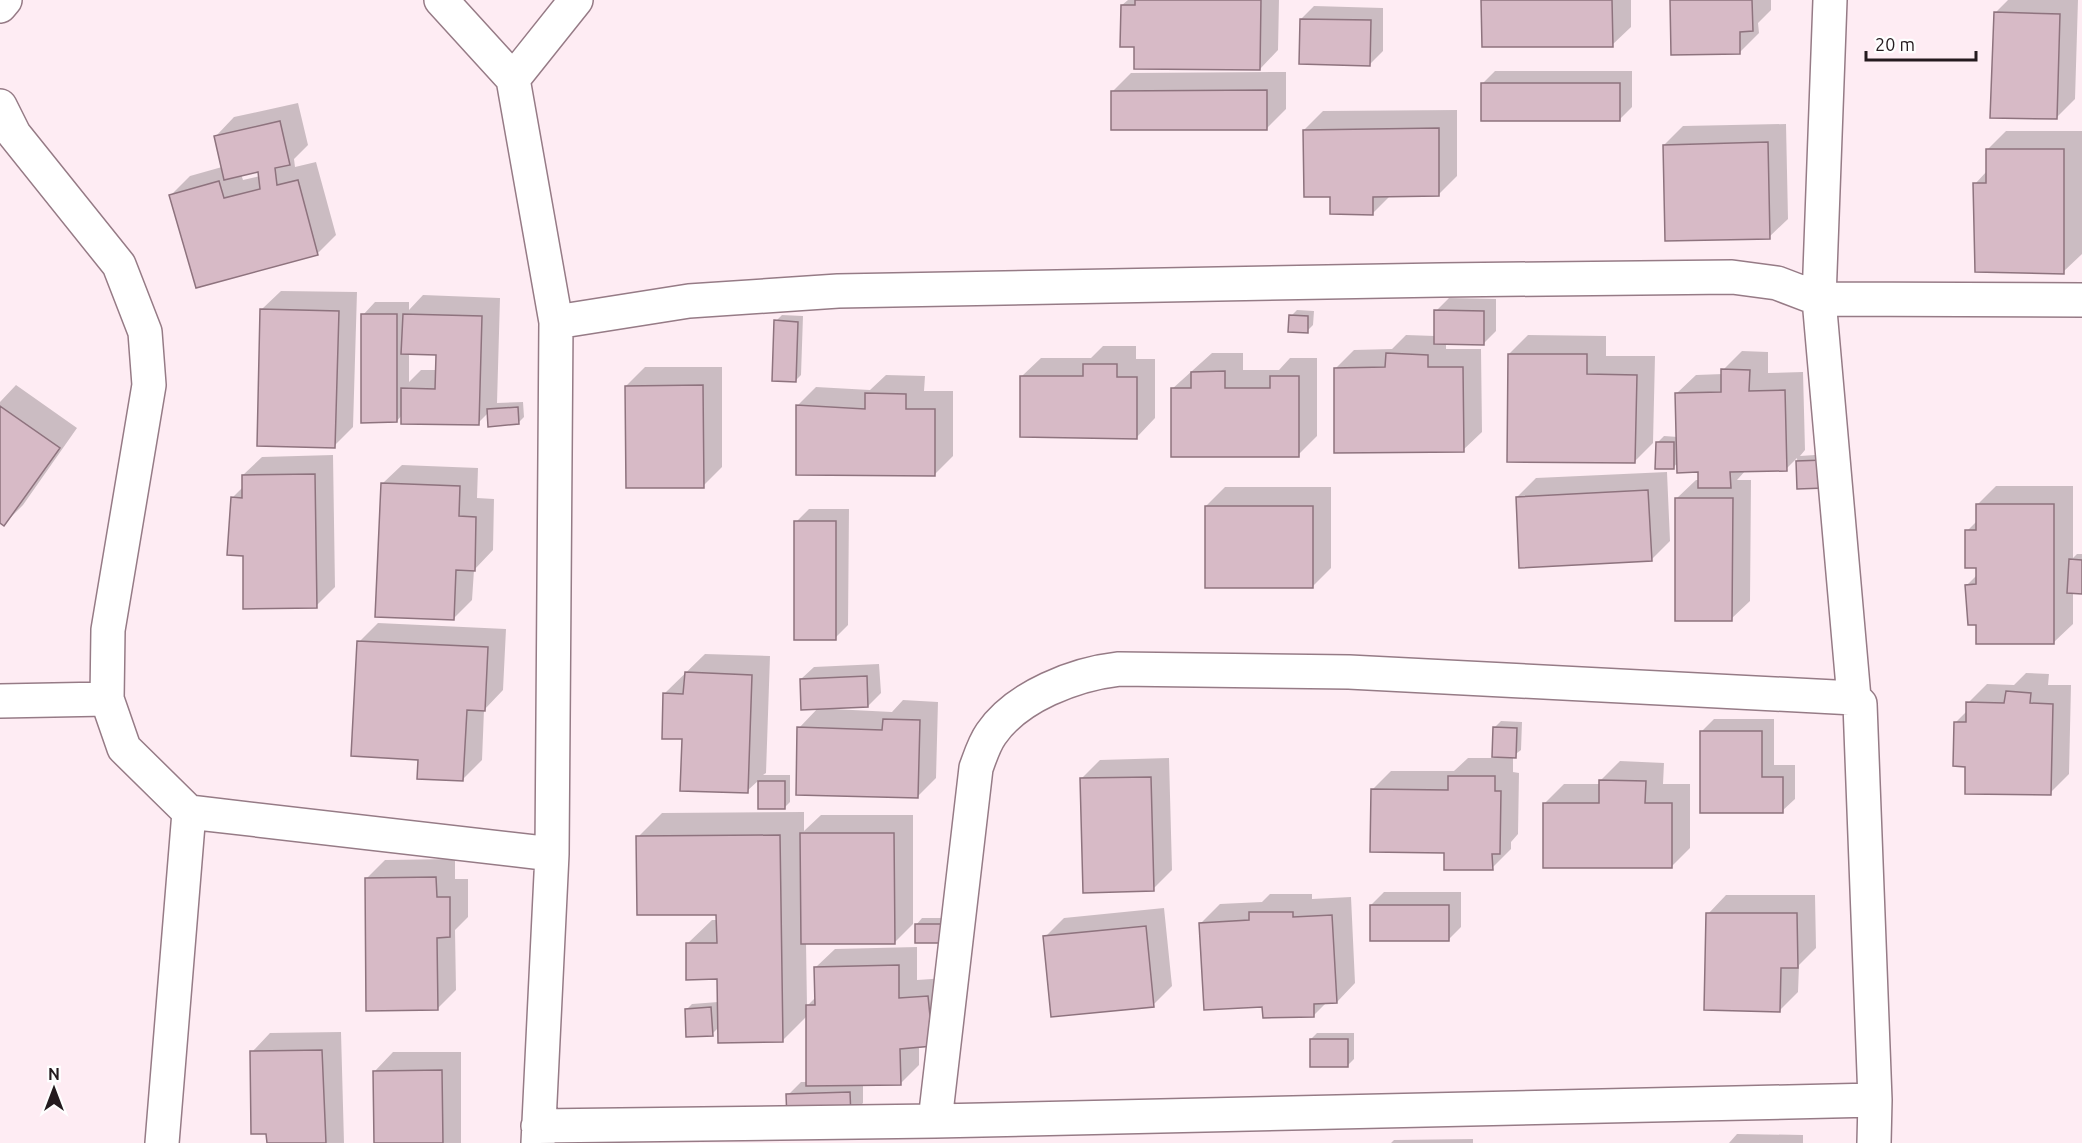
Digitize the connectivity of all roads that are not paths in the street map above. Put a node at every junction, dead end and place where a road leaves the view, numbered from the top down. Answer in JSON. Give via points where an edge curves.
{"nodes":[{"id":1,"x":5,"y":0,"type":"edge"},
{"id":2,"x":441,"y":0,"type":"edge"},
{"id":3,"x":576,"y":0,"type":"edge"},
{"id":4,"x":1830,"y":0,"type":"edge"},
{"id":5,"x":0,"y":6,"type":"edge"},
{"id":6,"x":513,"y":79,"type":"junction"},
{"id":7,"x":0,"y":106,"type":"edge"},
{"id":8,"x":1819,"y":299,"type":"junction"},
{"id":9,"x":2082,"y":300,"type":"edge"},
{"id":10,"x":556,"y":322,"type":"junction"},
{"id":11,"x":1854,"y":698,"type":"junction"},
{"id":12,"x":107,"y":699,"type":"junction"},
{"id":13,"x":0,"y":701,"type":"edge"},
{"id":14,"x":189,"y":812,"type":"junction"},
{"id":15,"x":552,"y":855,"type":"junction"},
{"id":16,"x":1875,"y":1100,"type":"junction"},
{"id":17,"x":935,"y":1121,"type":"junction"},
{"id":18,"x":538,"y":1134,"type":"edge"},
{"id":19,"x":162,"y":1143,"type":"edge"},
{"id":20,"x":1874,"y":1143,"type":"edge"}],
"edges":[{"from":1,"to":5,"type":"street"},
{"from":2,"to":6,"type":"street"},
{"from":3,"to":6,"type":"street"},
{"from":4,"to":8,"type":"street"},
{"from":6,"to":10,"type":"street"},
{"from":7,"to":12,"type":"street","via":[[14,134],[119,265],[145,332],[149,385],[108,630]]},
{"from":8,"to":9,"type":"street"},
{"from":8,"to":10,"type":"street","via":[[1777,283],[1732,278],[838,291],[689,301]]},
{"from":8,"to":11,"type":"street"},
{"from":10,"to":15,"type":"street"},
{"from":11,"to":16,"type":"street","via":[[1860,704]]},
{"from":11,"to":17,"type":"street","via":[[1349,672],[1119,669],[1090,672],[1062,681],[1008,714],[990,735],[976,768]]},
{"from":12,"to":13,"type":"street"},
{"from":12,"to":14,"type":"street","via":[[124,748]]},
{"from":14,"to":15,"type":"street"},
{"from":14,"to":19,"type":"street"},
{"from":15,"to":18,"type":"street"},
{"from":16,"to":17,"type":"street"},
{"from":16,"to":20,"type":"street"},
{"from":17,"to":18,"type":"street"}]}
